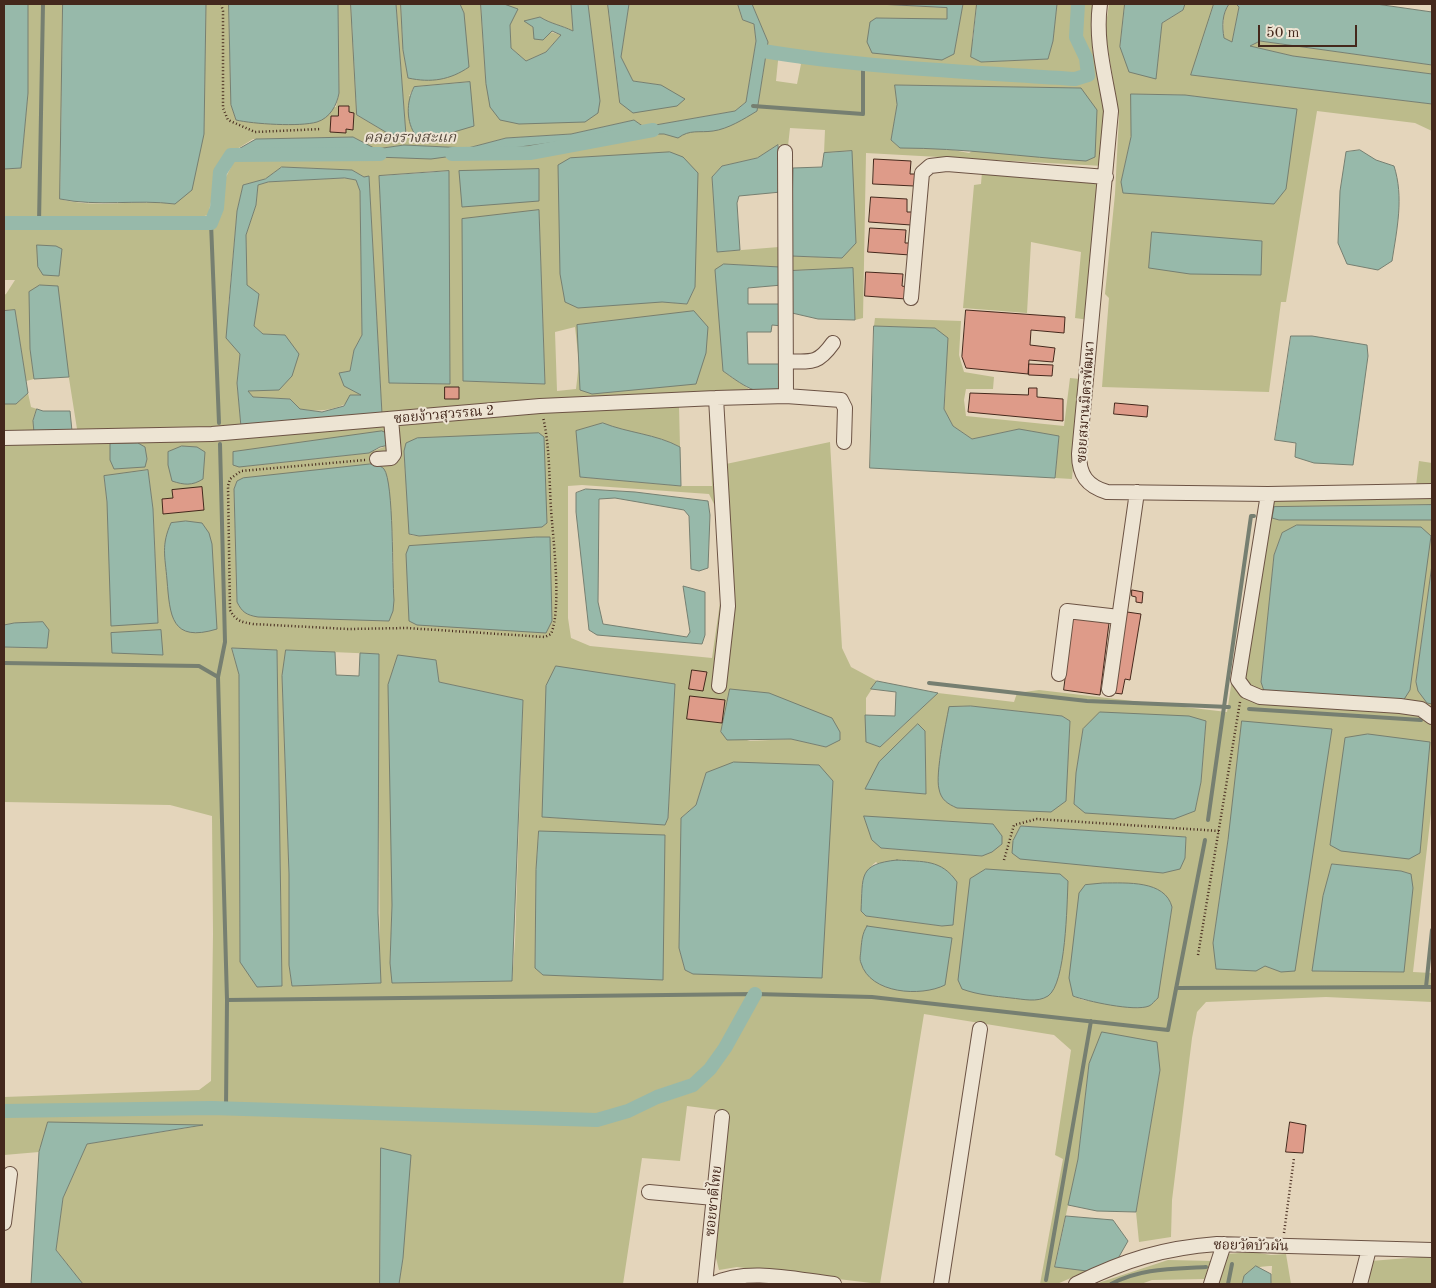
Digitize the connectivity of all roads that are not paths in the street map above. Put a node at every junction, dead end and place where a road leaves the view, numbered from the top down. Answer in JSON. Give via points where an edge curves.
{"nodes":[{"id":1,"x":1100,"y":4,"type":"edge"},
{"id":2,"x":786,"y":152,"type":"dead end"},
{"id":3,"x":1106,"y":177,"type":"junction"},
{"id":4,"x":911,"y":298,"type":"dead end"},
{"id":5,"x":834,"y":343,"type":"dead end"},
{"id":6,"x":787,"y":361,"type":"junction"},
{"id":7,"x":786,"y":396,"type":"junction"},
{"id":8,"x":716,"y":398,"type":"junction"},
{"id":9,"x":391,"y":419,"type":"junction"},
{"id":10,"x":4,"y":438,"type":"edge"},
{"id":11,"x":844,"y":442,"type":"dead end"},
{"id":12,"x":377,"y":459,"type":"road end"},
{"id":13,"x":1432,"y":491,"type":"edge"},
{"id":14,"x":1137,"y":492,"type":"junction"},
{"id":15,"x":1268,"y":494,"type":"junction"},
{"id":16,"x":1119,"y":617,"type":"junction"},
{"id":17,"x":1059,"y":674,"type":"dead end"},
{"id":18,"x":719,"y":686,"type":"dead end"},
{"id":19,"x":1109,"y":689,"type":"dead end"},
{"id":20,"x":1432,"y":717,"type":"edge"},
{"id":21,"x":980,"y":1028,"type":"dead end"},
{"id":22,"x":722,"y":1117,"type":"dead end"},
{"id":23,"x":10,"y":1174,"type":"dead end"},
{"id":24,"x":649,"y":1192,"type":"dead end"},
{"id":25,"x":714,"y":1198,"type":"junction"},
{"id":26,"x":4,"y":1223,"type":"edge"},
{"id":27,"x":1224,"y":1244,"type":"junction"},
{"id":28,"x":1368,"y":1249,"type":"junction"},
{"id":29,"x":1432,"y":1250,"type":"edge"},
{"id":30,"x":705,"y":1284,"type":"edge"},
{"id":31,"x":713,"y":1284,"type":"edge"},
{"id":32,"x":834,"y":1284,"type":"edge"},
{"id":33,"x":941,"y":1284,"type":"edge"},
{"id":34,"x":1076,"y":1284,"type":"edge"},
{"id":35,"x":1211,"y":1284,"type":"edge"},
{"id":36,"x":1360,"y":1284,"type":"edge"}],
"edges":[{"from":1,"to":3,"type":"street","name":"ซอยสมานมิตรพัฒนา","via":[[1099,46],[1111,111]]},
{"from":2,"to":6,"type":"street"},
{"from":3,"to":4,"type":"street","via":[[947,164],[930,166],[922,173]]},
{"from":3,"to":14,"type":"street","name":"ซอยสมานมิตรพัฒนา","via":[[1079,464],[1087,482],[1096,488],[1107,492]]},
{"from":5,"to":6,"type":"street","via":[[822,358],[810,362]]},
{"from":6,"to":7,"type":"street"},
{"from":7,"to":8,"type":"street","name":"ซอยง้าวสุวรรณ 2"},
{"from":7,"to":11,"type":"street","name":"ซอยง้าวสุวรรณ 2","via":[[841,400],[845,408]]},
{"from":8,"to":9,"type":"street","name":"ซอยง้าวสุวรรณ 2","via":[[540,406]]},
{"from":8,"to":18,"type":"street","via":[[728,606]]},
{"from":9,"to":10,"type":"street","name":"ซอยง้าวสุวรรณ 2","via":[[212,434]]},
{"from":9,"to":12,"type":"street","via":[[394,454],[391,458]]},
{"from":13,"to":15,"type":"street","name":"ซอยสมานมิตรพัฒนา"},
{"from":14,"to":15,"type":"street","name":"ซอยสมานมิตรพัฒนา"},
{"from":14,"to":16,"type":"street"},
{"from":15,"to":20,"type":"street","via":[[1238,680],[1246,691],[1260,697],[1400,706],[1420,709]]},
{"from":16,"to":17,"type":"street","via":[[1067,611]]},
{"from":16,"to":19,"type":"street"},
{"from":21,"to":33,"type":"street"},
{"from":22,"to":25,"type":"street","name":"ซอยชาติไทย"},
{"from":23,"to":26,"type":"street"},
{"from":24,"to":25,"type":"street"},
{"from":25,"to":30,"type":"street","name":"ซอยชาติไทย"},
{"from":27,"to":28,"type":"street","name":"ซอยวัดบัวผัน"},
{"from":27,"to":34,"type":"street","name":"ซอยวัดบัวผัน","via":[[1152,1253]]},
{"from":27,"to":35,"type":"street"},
{"from":28,"to":29,"type":"street","name":"ซอยวัดบัวผัน"},
{"from":28,"to":36,"type":"street"},
{"from":31,"to":32,"type":"street","via":[[732,1277]]}]}
